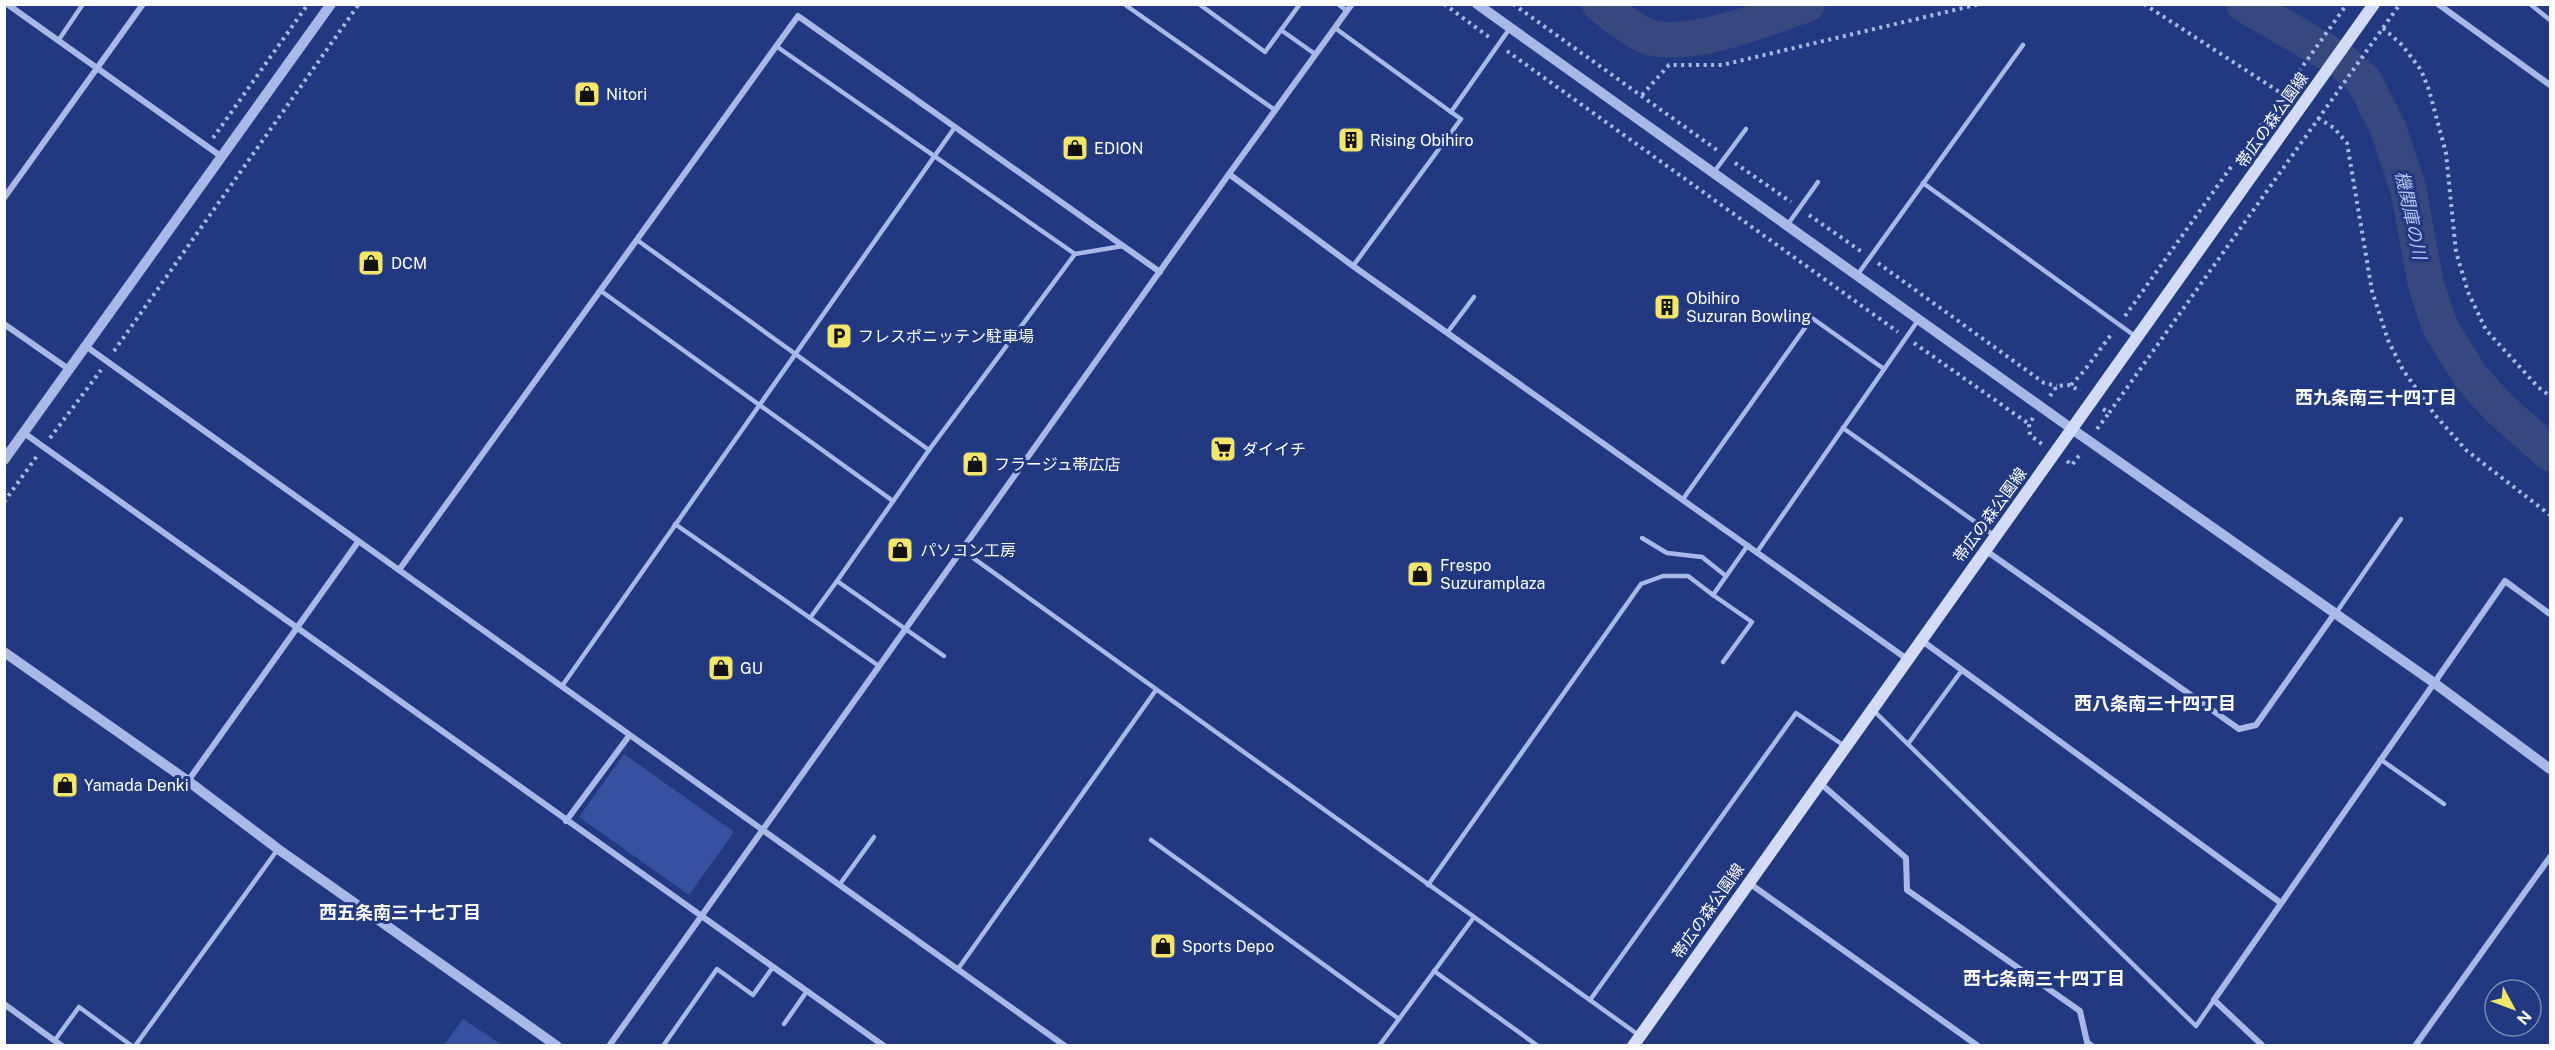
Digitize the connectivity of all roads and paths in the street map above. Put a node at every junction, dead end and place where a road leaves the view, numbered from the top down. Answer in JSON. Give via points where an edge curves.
{"nodes":[{"id":1,"x":7,"y":4,"type":"edge"},
{"id":2,"x":83,"y":4,"type":"edge"},
{"id":3,"x":143,"y":4,"type":"edge"},
{"id":4,"x":331,"y":4,"type":"edge"},
{"id":5,"x":359,"y":4,"type":"edge"},
{"id":6,"x":1124,"y":4,"type":"edge"},
{"id":7,"x":1199,"y":4,"type":"edge"},
{"id":8,"x":1300,"y":4,"type":"edge"},
{"id":9,"x":1338,"y":4,"type":"edge"},
{"id":10,"x":1352,"y":4,"type":"edge"},
{"id":11,"x":1444,"y":4,"type":"edge"},
{"id":12,"x":1477,"y":4,"type":"edge"},
{"id":13,"x":1513,"y":4,"type":"edge"},
{"id":14,"x":1980,"y":4,"type":"edge"},
{"id":15,"x":2144,"y":4,"type":"edge"},
{"id":16,"x":2347,"y":4,"type":"edge"},
{"id":17,"x":2374,"y":4,"type":"edge"},
{"id":18,"x":2400,"y":4,"type":"edge"},
{"id":19,"x":2438,"y":4,"type":"edge"},
{"id":20,"x":2530,"y":4,"type":"edge"},
{"id":21,"x":1347,"y":11,"type":"junction"},
{"id":22,"x":2550,"y":20,"type":"edge"},
{"id":23,"x":1335,"y":28,"type":"junction"},
{"id":24,"x":1510,"y":28,"type":"junction"},
{"id":25,"x":2383,"y":28,"type":"junction"},
{"id":26,"x":1281,"y":30,"type":"junction"},
{"id":27,"x":58,"y":41,"type":"junction"},
{"id":28,"x":1499,"y":44,"type":"junction"},
{"id":29,"x":2023,"y":45,"type":"dead end"},
{"id":30,"x":776,"y":46,"type":"junction"},
{"id":31,"x":1316,"y":54,"type":"junction"},
{"id":32,"x":98,"y":69,"type":"junction"},
{"id":33,"x":2550,"y":85,"type":"edge"},
{"id":34,"x":1642,"y":95,"type":"junction"},
{"id":35,"x":2284,"y":95,"type":"junction"},
{"id":36,"x":1275,"y":110,"type":"junction"},
{"id":37,"x":1451,"y":112,"type":"junction"},
{"id":38,"x":2318,"y":118,"type":"junction"},
{"id":39,"x":955,"y":127,"type":"junction"},
{"id":40,"x":1746,"y":129,"type":"dead end"},
{"id":41,"x":1726,"y":156,"type":"junction"},
{"id":42,"x":222,"y":157,"type":"junction"},
{"id":43,"x":934,"y":158,"type":"junction"},
{"id":44,"x":1714,"y":172,"type":"junction"},
{"id":45,"x":1229,"y":174,"type":"junction"},
{"id":46,"x":1818,"y":182,"type":"dead end"},
{"id":47,"x":1923,"y":183,"type":"junction"},
{"id":48,"x":4,"y":198,"type":"edge"},
{"id":49,"x":1800,"y":208,"type":"junction"},
{"id":50,"x":1788,"y":224,"type":"junction"},
{"id":51,"x":637,"y":240,"type":"junction"},
{"id":52,"x":1123,"y":246,"type":"junction"},
{"id":53,"x":1075,"y":254,"type":"junction"},
{"id":54,"x":1870,"y":258,"type":"junction"},
{"id":55,"x":1353,"y":266,"type":"junction"},
{"id":56,"x":1160,"y":272,"type":"junction"},
{"id":57,"x":1857,"y":275,"type":"junction"},
{"id":58,"x":601,"y":291,"type":"junction"},
{"id":59,"x":1474,"y":297,"type":"dead end"},
{"id":60,"x":1919,"y":319,"type":"junction"},
{"id":61,"x":4,"y":324,"type":"edge"},
{"id":62,"x":2119,"y":324,"type":"junction"},
{"id":63,"x":1448,"y":333,"type":"junction"},
{"id":64,"x":1906,"y":338,"type":"junction"},
{"id":65,"x":2137,"y":338,"type":"junction"},
{"id":66,"x":87,"y":347,"type":"junction"},
{"id":67,"x":795,"y":354,"type":"junction"},
{"id":68,"x":107,"y":362,"type":"junction"},
{"id":69,"x":1884,"y":369,"type":"junction"},
{"id":70,"x":70,"y":370,"type":"junction"},
{"id":71,"x":2071,"y":385,"type":"dead end"},
{"id":72,"x":2057,"y":386,"type":"dead end"},
{"id":73,"x":2550,"y":396,"type":"edge"},
{"id":74,"x":2092,"y":401,"type":"junction"},
{"id":75,"x":759,"y":406,"type":"junction"},
{"id":76,"x":2029,"y":424,"type":"dead end"},
{"id":77,"x":1843,"y":428,"type":"junction"},
{"id":78,"x":2072,"y":429,"type":"junction"},
{"id":79,"x":24,"y":433,"type":"junction"},
{"id":80,"x":44,"y":447,"type":"junction"},
{"id":81,"x":929,"y":450,"type":"junction"},
{"id":82,"x":4,"y":460,"type":"edge"},
{"id":83,"x":1683,"y":499,"type":"junction"},
{"id":84,"x":893,"y":501,"type":"junction"},
{"id":85,"x":4,"y":502,"type":"edge"},
{"id":86,"x":2550,"y":515,"type":"edge"},
{"id":87,"x":2401,"y":519,"type":"dead end"},
{"id":88,"x":675,"y":524,"type":"junction"},
{"id":89,"x":1995,"y":536,"type":"junction"},
{"id":90,"x":1642,"y":538,"type":"dead end"},
{"id":91,"x":358,"y":542,"type":"junction"},
{"id":92,"x":1748,"y":545,"type":"junction"},
{"id":93,"x":962,"y":550,"type":"junction"},
{"id":94,"x":1985,"y":550,"type":"junction"},
{"id":95,"x":1757,"y":552,"type":"junction"},
{"id":96,"x":399,"y":570,"type":"junction"},
{"id":97,"x":1726,"y":576,"type":"junction"},
{"id":98,"x":837,"y":581,"type":"junction"},
{"id":99,"x":1713,"y":595,"type":"junction"},
{"id":100,"x":2336,"y":613,"type":"junction"},
{"id":101,"x":2550,"y":614,"type":"edge"},
{"id":102,"x":810,"y":618,"type":"junction"},
{"id":103,"x":296,"y":628,"type":"junction"},
{"id":104,"x":904,"y":629,"type":"junction"},
{"id":105,"x":1921,"y":640,"type":"junction"},
{"id":106,"x":4,"y":652,"type":"edge"},
{"id":107,"x":944,"y":656,"type":"dead end"},
{"id":108,"x":1907,"y":659,"type":"junction"},
{"id":109,"x":1723,"y":662,"type":"dead end"},
{"id":110,"x":879,"y":666,"type":"junction"},
{"id":111,"x":1962,"y":670,"type":"junction"},
{"id":112,"x":2433,"y":682,"type":"junction"},
{"id":113,"x":562,"y":686,"type":"junction"},
{"id":114,"x":1156,"y":690,"type":"junction"},
{"id":115,"x":1872,"y":710,"type":"junction"},
{"id":116,"x":629,"y":736,"type":"junction"},
{"id":117,"x":1908,"y":744,"type":"junction"},
{"id":118,"x":1846,"y":747,"type":"junction"},
{"id":119,"x":2380,"y":759,"type":"junction"},
{"id":120,"x":2550,"y":769,"type":"edge"},
{"id":121,"x":188,"y":781,"type":"junction"},
{"id":122,"x":1820,"y":783,"type":"junction"},
{"id":123,"x":2444,"y":804,"type":"dead end"},
{"id":124,"x":566,"y":821,"type":"junction"},
{"id":125,"x":763,"y":829,"type":"junction"},
{"id":126,"x":874,"y":837,"type":"dead end"},
{"id":127,"x":1151,"y":840,"type":"dead end"},
{"id":128,"x":278,"y":849,"type":"junction"},
{"id":129,"x":2550,"y":857,"type":"edge"},
{"id":130,"x":1749,"y":883,"type":"junction"},
{"id":131,"x":840,"y":884,"type":"junction"},
{"id":132,"x":1428,"y":885,"type":"junction"},
{"id":133,"x":2281,"y":903,"type":"junction"},
{"id":134,"x":700,"y":915,"type":"junction"},
{"id":135,"x":1474,"y":916,"type":"junction"},
{"id":136,"x":773,"y":967,"type":"junction"},
{"id":137,"x":958,"y":969,"type":"junction"},
{"id":138,"x":1434,"y":971,"type":"junction"},
{"id":139,"x":807,"y":991,"type":"junction"},
{"id":140,"x":1590,"y":1000,"type":"junction"},
{"id":141,"x":2214,"y":1000,"type":"junction"},
{"id":142,"x":4,"y":1004,"type":"edge"},
{"id":143,"x":1399,"y":1019,"type":"junction"},
{"id":144,"x":784,"y":1024,"type":"dead end"},
{"id":145,"x":55,"y":1040,"type":"junction"},
{"id":146,"x":1639,"y":1042,"type":"edge"},
{"id":147,"x":62,"y":1046,"type":"edge"},
{"id":148,"x":133,"y":1046,"type":"edge"},
{"id":149,"x":557,"y":1046,"type":"edge"},
{"id":150,"x":609,"y":1046,"type":"edge"},
{"id":151,"x":663,"y":1046,"type":"edge"},
{"id":152,"x":884,"y":1046,"type":"edge"},
{"id":153,"x":1065,"y":1046,"type":"edge"},
{"id":154,"x":1380,"y":1046,"type":"edge"},
{"id":155,"x":1538,"y":1046,"type":"edge"},
{"id":156,"x":1978,"y":1046,"type":"edge"},
{"id":157,"x":2092,"y":1046,"type":"edge"},
{"id":158,"x":2263,"y":1046,"type":"edge"},
{"id":159,"x":2415,"y":1046,"type":"edge"}],
"edges":[{"from":1,"to":27,"type":"street"},
{"from":2,"to":27,"type":"lane"},
{"from":3,"to":32,"type":"street"},
{"from":4,"to":42,"type":"street"},
{"from":5,"to":68,"type":"path"},
{"from":6,"to":36,"type":"lane"},
{"from":7,"to":26,"type":"lane","via":[[1265,52]]},
{"from":8,"to":26,"type":"lane"},
{"from":9,"to":21,"type":"lane"},
{"from":10,"to":21,"type":"street"},
{"from":11,"to":28,"type":"path"},
{"from":12,"to":24,"type":"street"},
{"from":13,"to":34,"type":"path"},
{"from":14,"to":34,"type":"path","via":[[1722,65],[1669,65]]},
{"from":15,"to":35,"type":"path"},
{"from":16,"to":35,"type":"path"},
{"from":17,"to":65,"type":"main road","name":"帯広の森公園線"},
{"from":18,"to":25,"type":"path"},
{"from":19,"to":33,"type":"street"},
{"from":20,"to":22,"type":"lane"},
{"from":21,"to":23,"type":"street"},
{"from":23,"to":31,"type":"street"},
{"from":23,"to":37,"type":"lane"},
{"from":24,"to":28,"type":"lane"},
{"from":24,"to":44,"type":"street"},
{"from":25,"to":38,"type":"path"},
{"from":25,"to":73,"type":"path","via":[[2421,70],[2429,90],[2446,153],[2456,252],[2468,292],[2486,330]]},
{"from":26,"to":31,"type":"lane"},
{"from":27,"to":32,"type":"street"},
{"from":28,"to":37,"type":"lane"},
{"from":28,"to":64,"type":"path"},
{"from":29,"to":47,"type":"lane"},
{"from":30,"to":39,"type":"street","via":[[798,16]]},
{"from":30,"to":43,"type":"lane"},
{"from":30,"to":51,"type":"street"},
{"from":31,"to":36,"type":"street"},
{"from":32,"to":42,"type":"street"},
{"from":32,"to":48,"type":"street"},
{"from":34,"to":41,"type":"path"},
{"from":35,"to":62,"type":"path"},
{"from":36,"to":45,"type":"street"},
{"from":37,"to":55,"type":"lane","via":[[1461,119]]},
{"from":38,"to":74,"type":"path","via":[[2109,413]]},
{"from":38,"to":86,"type":"path","via":[[2347,143],[2372,291],[2388,340],[2403,370],[2466,450]]},
{"from":39,"to":43,"type":"lane"},
{"from":39,"to":52,"type":"street"},
{"from":40,"to":41,"type":"lane"},
{"from":41,"to":44,"type":"lane"},
{"from":41,"to":49,"type":"path"},
{"from":42,"to":66,"type":"street"},
{"from":43,"to":53,"type":"lane"},
{"from":43,"to":67,"type":"lane"},
{"from":44,"to":50,"type":"street"},
{"from":45,"to":55,"type":"street"},
{"from":45,"to":56,"type":"street"},
{"from":46,"to":49,"type":"lane"},
{"from":47,"to":54,"type":"lane"},
{"from":47,"to":62,"type":"lane"},
{"from":49,"to":50,"type":"lane"},
{"from":49,"to":54,"type":"path"},
{"from":50,"to":57,"type":"street"},
{"from":51,"to":58,"type":"street"},
{"from":51,"to":67,"type":"lane"},
{"from":52,"to":53,"type":"lane"},
{"from":52,"to":56,"type":"street"},
{"from":53,"to":81,"type":"lane"},
{"from":54,"to":57,"type":"lane"},
{"from":54,"to":72,"type":"path","via":[[2044,383]]},
{"from":55,"to":63,"type":"street"},
{"from":56,"to":93,"type":"street"},
{"from":57,"to":60,"type":"street"},
{"from":58,"to":75,"type":"lane"},
{"from":58,"to":96,"type":"street"},
{"from":59,"to":63,"type":"lane"},
{"from":60,"to":64,"type":"lane"},
{"from":60,"to":78,"type":"street"},
{"from":61,"to":70,"type":"street"},
{"from":62,"to":65,"type":"lane"},
{"from":62,"to":71,"type":"path"},
{"from":63,"to":83,"type":"street"},
{"from":64,"to":69,"type":"lane"},
{"from":64,"to":76,"type":"path"},
{"from":65,"to":74,"type":"main road","name":"帯広の森公園線"},
{"from":66,"to":68,"type":"street"},
{"from":66,"to":70,"type":"street"},
{"from":67,"to":75,"type":"lane"},
{"from":67,"to":81,"type":"lane"},
{"from":68,"to":80,"type":"path"},
{"from":68,"to":91,"type":"street"},
{"from":69,"to":77,"type":"lane"},
{"from":69,"to":83,"type":"lane","via":[[1812,318]]},
{"from":70,"to":79,"type":"street"},
{"from":74,"to":78,"type":"main road","name":"帯広の森公園線"},
{"from":75,"to":84,"type":"lane"},
{"from":75,"to":88,"type":"lane"},
{"from":77,"to":89,"type":"lane"},
{"from":77,"to":95,"type":"lane"},
{"from":78,"to":89,"type":"main road","name":"帯広の森公園線"},
{"from":78,"to":100,"type":"street"},
{"from":79,"to":80,"type":"street"},
{"from":79,"to":82,"type":"street"},
{"from":80,"to":85,"type":"path"},
{"from":80,"to":103,"type":"street"},
{"from":81,"to":84,"type":"lane"},
{"from":83,"to":92,"type":"street"},
{"from":84,"to":98,"type":"lane"},
{"from":87,"to":100,"type":"lane"},
{"from":88,"to":102,"type":"lane"},
{"from":88,"to":113,"type":"lane"},
{"from":89,"to":94,"type":"main road","name":"帯広の森公園線"},
{"from":90,"to":97,"type":"lane","via":[[1667,553],[1702,557]]},
{"from":91,"to":96,"type":"street"},
{"from":91,"to":103,"type":"street"},
{"from":92,"to":95,"type":"street"},
{"from":92,"to":97,"type":"lane"},
{"from":93,"to":104,"type":"street"},
{"from":93,"to":114,"type":"lane"},
{"from":94,"to":100,"type":"street","via":[[2239,729],[2256,725]]},
{"from":94,"to":105,"type":"main road","name":"帯広の森公園線"},
{"from":95,"to":108,"type":"street"},
{"from":96,"to":113,"type":"street"},
{"from":97,"to":99,"type":"lane"},
{"from":98,"to":102,"type":"lane"},
{"from":98,"to":104,"type":"lane"},
{"from":99,"to":109,"type":"lane","via":[[1752,622]]},
{"from":99,"to":132,"type":"lane","via":[[1688,576],[1663,576],[1641,584]]},
{"from":100,"to":112,"type":"street"},
{"from":101,"to":112,"type":"street","via":[[2505,581]]},
{"from":102,"to":110,"type":"lane"},
{"from":103,"to":121,"type":"street"},
{"from":103,"to":124,"type":"street"},
{"from":104,"to":107,"type":"lane"},
{"from":104,"to":110,"type":"street"},
{"from":105,"to":108,"type":"main road","name":"帯広の森公園線"},
{"from":105,"to":111,"type":"street"},
{"from":106,"to":121,"type":"street"},
{"from":108,"to":115,"type":"main road","name":"帯広の森公園線"},
{"from":110,"to":125,"type":"street"},
{"from":111,"to":117,"type":"lane"},
{"from":111,"to":133,"type":"street"},
{"from":112,"to":119,"type":"street"},
{"from":112,"to":120,"type":"street"},
{"from":113,"to":116,"type":"street"},
{"from":114,"to":132,"type":"lane"},
{"from":114,"to":137,"type":"lane"},
{"from":115,"to":117,"type":"lane"},
{"from":115,"to":118,"type":"main road","name":"帯広の森公園線"},
{"from":116,"to":124,"type":"street"},
{"from":116,"to":125,"type":"street"},
{"from":117,"to":141,"type":"lane","via":[[2196,1026]]},
{"from":118,"to":122,"type":"main road","name":"帯広の森公園線"},
{"from":118,"to":140,"type":"lane","via":[[1796,713]]},
{"from":119,"to":123,"type":"lane"},
{"from":119,"to":133,"type":"street"},
{"from":121,"to":128,"type":"street"},
{"from":122,"to":130,"type":"main road","name":"帯広の森公園線"},
{"from":122,"to":157,"type":"street","via":[[1906,858],[1907,890],[2080,1011],[2087,1042]]},
{"from":124,"to":134,"type":"street"},
{"from":125,"to":131,"type":"street"},
{"from":125,"to":134,"type":"street"},
{"from":126,"to":131,"type":"lane"},
{"from":127,"to":143,"type":"lane"},
{"from":128,"to":148,"type":"lane"},
{"from":128,"to":149,"type":"street"},
{"from":129,"to":159,"type":"street"},
{"from":130,"to":146,"type":"main road","name":"帯広の森公園線"},
{"from":130,"to":156,"type":"street"},
{"from":131,"to":137,"type":"street"},
{"from":132,"to":135,"type":"lane"},
{"from":133,"to":141,"type":"street"},
{"from":134,"to":136,"type":"street"},
{"from":134,"to":150,"type":"street"},
{"from":135,"to":138,"type":"lane"},
{"from":135,"to":140,"type":"lane"},
{"from":136,"to":139,"type":"street"},
{"from":136,"to":151,"type":"lane","via":[[753,995],[717,969]]},
{"from":137,"to":153,"type":"street"},
{"from":138,"to":143,"type":"lane"},
{"from":138,"to":155,"type":"lane"},
{"from":139,"to":144,"type":"lane"},
{"from":139,"to":152,"type":"street"},
{"from":140,"to":146,"type":"lane"},
{"from":141,"to":158,"type":"street"},
{"from":142,"to":145,"type":"street"},
{"from":143,"to":154,"type":"lane"},
{"from":145,"to":147,"type":"street"},
{"from":145,"to":148,"type":"lane","via":[[79,1007]]}]}
